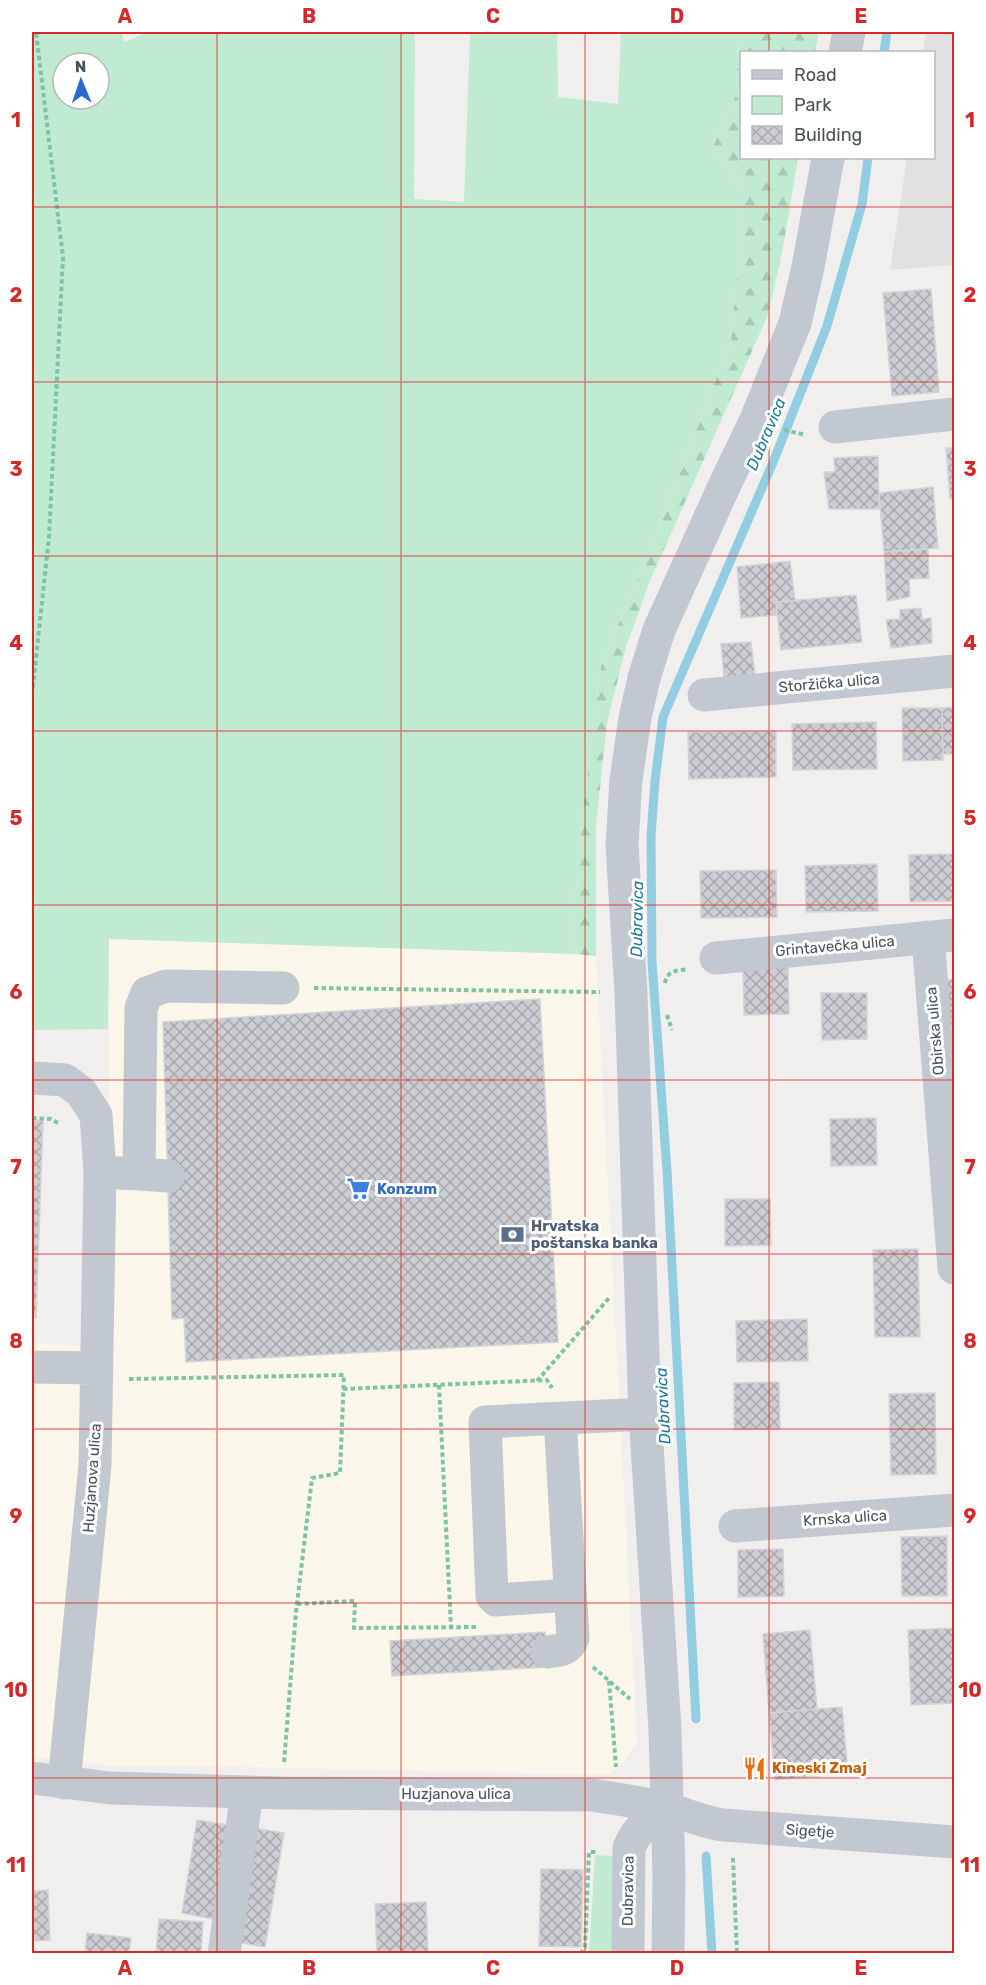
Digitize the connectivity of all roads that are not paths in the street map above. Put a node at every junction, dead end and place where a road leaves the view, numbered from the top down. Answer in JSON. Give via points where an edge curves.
{"nodes":[{"id":1,"x":849,"y":32,"type":"edge"},
{"id":2,"x":845,"y":51,"type":"edge"},
{"id":3,"x":828,"y":159,"type":"edge"},
{"id":4,"x":954,"y":414,"type":"edge"},
{"id":5,"x":835,"y":427,"type":"dead end"},
{"id":6,"x":954,"y":671,"type":"edge"},
{"id":7,"x":704,"y":695,"type":"dead end"},
{"id":8,"x":941,"y":936,"type":"edge"},
{"id":9,"x":716,"y":958,"type":"road end"},
{"id":10,"x":283,"y":988,"type":"road end"},
{"id":11,"x":32,"y":1078,"type":"edge"},
{"id":12,"x":100,"y":1172,"type":"junction"},
{"id":13,"x":954,"y":1268,"type":"edge"},
{"id":14,"x":32,"y":1367,"type":"edge"},
{"id":15,"x":96,"y":1374,"type":"junction"},
{"id":16,"x":645,"y":1414,"type":"junction"},
{"id":17,"x":560,"y":1419,"type":"junction"},
{"id":18,"x":954,"y":1510,"type":"edge"},
{"id":19,"x":735,"y":1526,"type":"dead end"},
{"id":20,"x":570,"y":1595,"type":"junction"},
{"id":21,"x":547,"y":1652,"type":"dead end"},
{"id":22,"x":32,"y":1778,"type":"edge"},
{"id":23,"x":64,"y":1783,"type":"junction"},
{"id":24,"x":247,"y":1792,"type":"junction"},
{"id":25,"x":667,"y":1809,"type":"junction"},
{"id":26,"x":954,"y":1842,"type":"edge"},
{"id":27,"x":224,"y":1953,"type":"edge"},
{"id":28,"x":628,"y":1953,"type":"edge"},
{"id":29,"x":668,"y":1953,"type":"edge"}],
"edges":[{"from":1,"to":2,"type":"street"},
{"from":3,"to":16,"type":"street","via":[[795,323],[755,422],[659,630],[635,718],[622,845],[632,1003]]},
{"from":4,"to":5,"type":"street"},
{"from":6,"to":7,"type":"street","name":"Storžička ulica"},
{"from":8,"to":9,"type":"street","name":"Grintavečka ulica"},
{"from":8,"to":13,"type":"street","name":"Obirska ulica"},
{"from":10,"to":12,"type":"street","via":[[166,986],[147,993],[141,1008],[153,1175]]},
{"from":11,"to":12,"type":"street","name":"Huzjanova ulica","via":[[65,1080],[81,1092],[96,1115]]},
{"from":12,"to":15,"type":"street","name":"Huzjanova ulica"},
{"from":14,"to":15,"type":"street"},
{"from":15,"to":23,"type":"street","name":"Huzjanova ulica","via":[[95,1466]]},
{"from":16,"to":17,"type":"street"},
{"from":16,"to":25,"type":"street"},
{"from":17,"to":20,"type":"street"},
{"from":17,"to":20,"type":"street","via":[[484,1422],[492,1596],[496,1600]]},
{"from":18,"to":19,"type":"street","name":"Krnska ulica"},
{"from":20,"to":21,"type":"street","via":[[573,1638],[566,1649]]},
{"from":22,"to":23,"type":"street","name":"Huzjanova ulica"},
{"from":23,"to":24,"type":"street","name":"Huzjanova ulica"},
{"from":24,"to":25,"type":"street","name":"Huzjanova ulica","via":[[581,1795]]},
{"from":24,"to":27,"type":"street"},
{"from":25,"to":26,"type":"street","name":"Sigetje","via":[[723,1825]]},
{"from":25,"to":28,"type":"street","name":"Dubravica","via":[[646,1822],[629,1848]]},
{"from":25,"to":29,"type":"street"}]}
